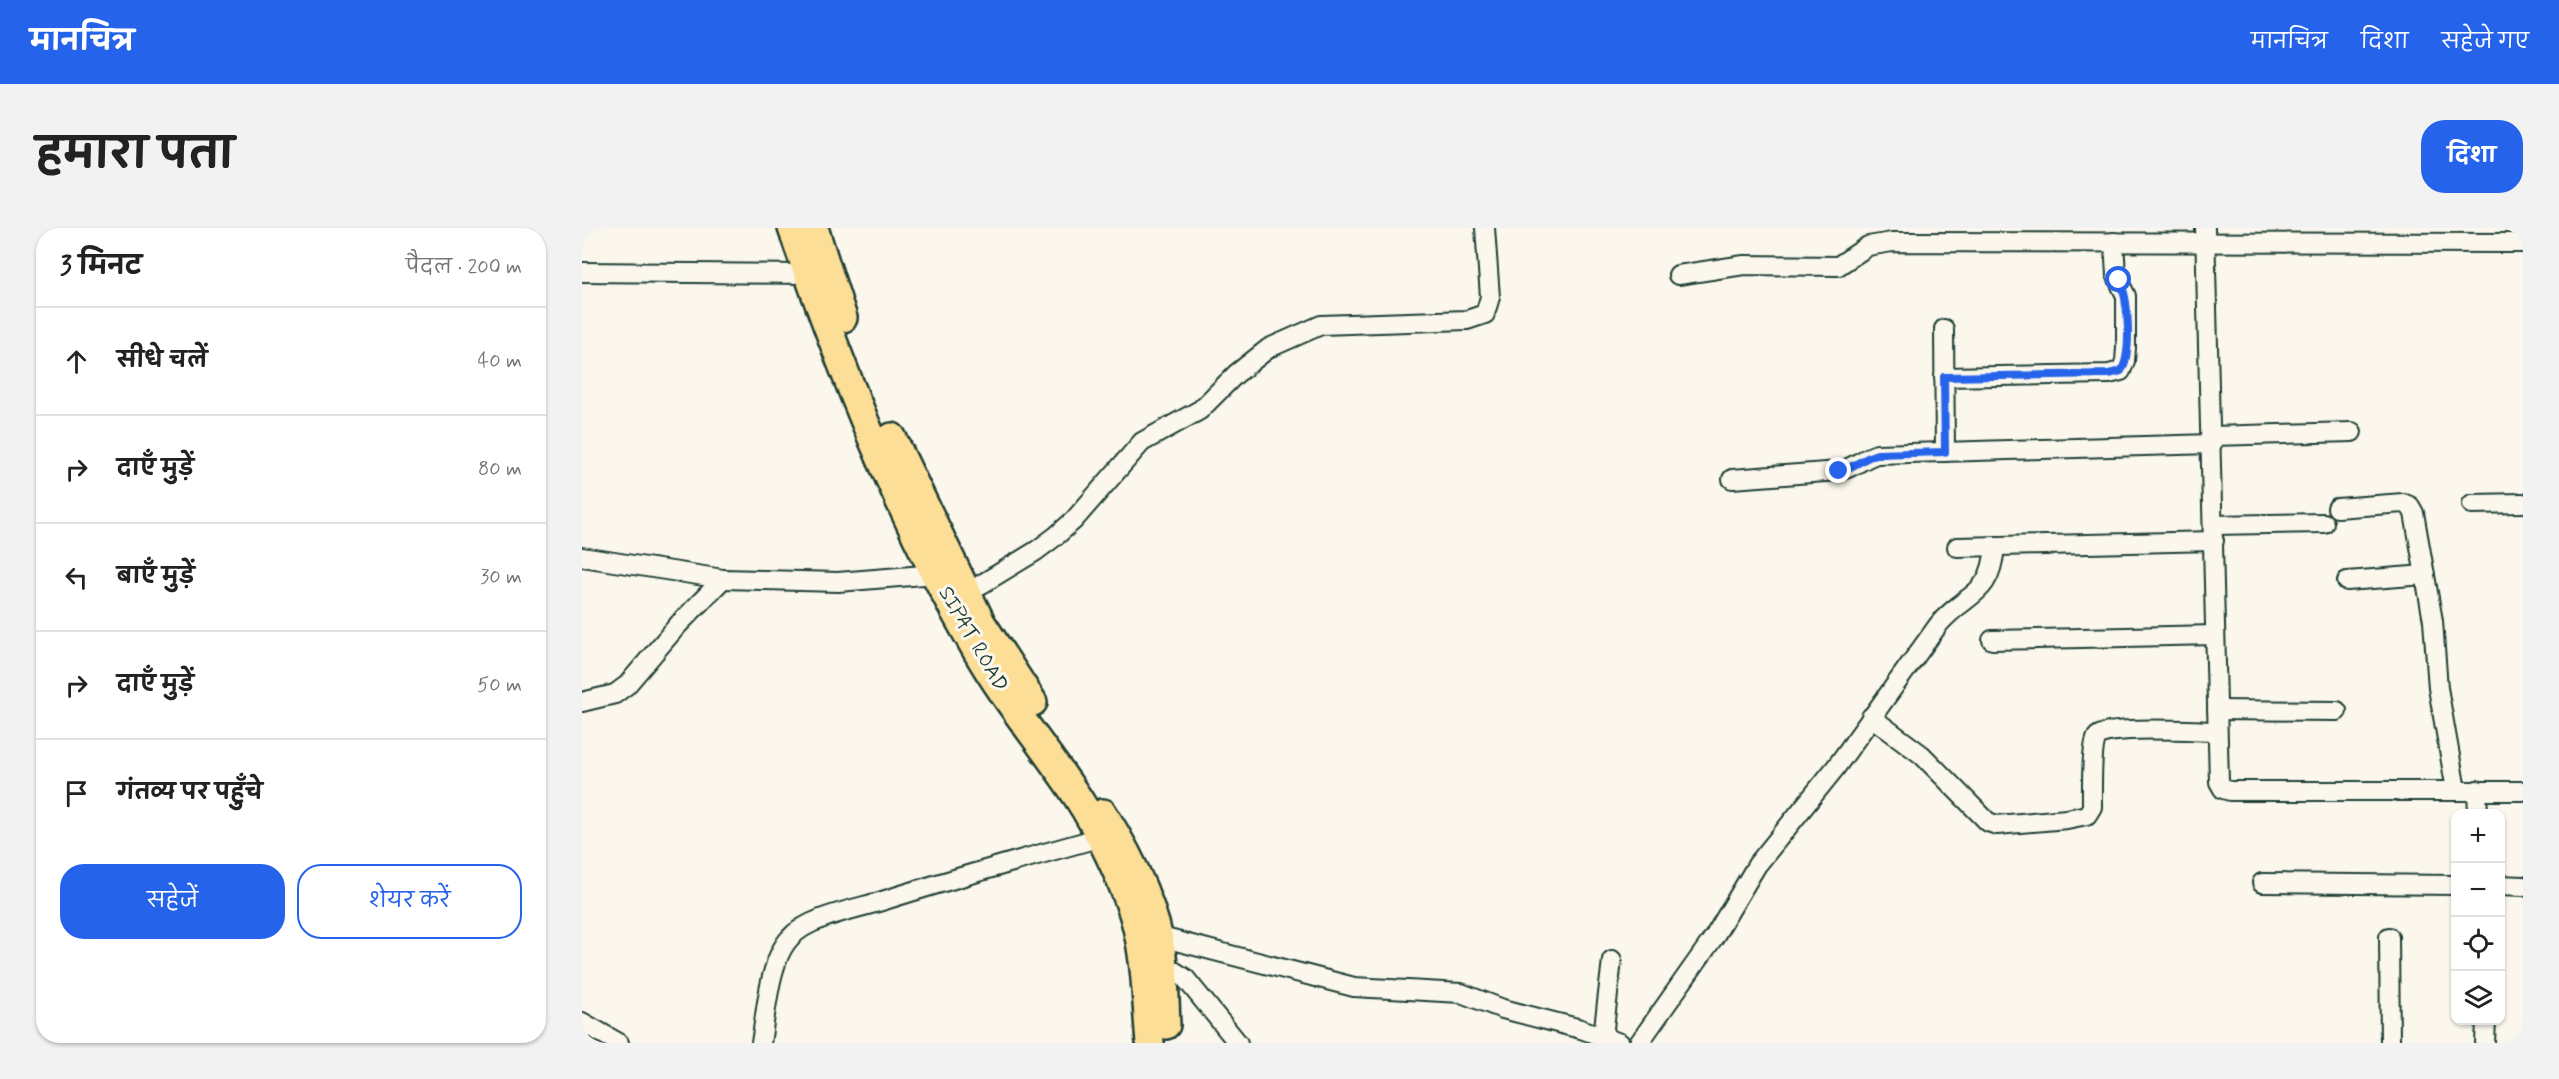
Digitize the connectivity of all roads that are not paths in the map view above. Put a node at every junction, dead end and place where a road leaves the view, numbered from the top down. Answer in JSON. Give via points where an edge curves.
{"nodes":[{"id":1,"x":792,"y":228,"type":"edge"},
{"id":2,"x":814,"y":228,"type":"edge"},
{"id":3,"x":1485,"y":228,"type":"edge"},
{"id":4,"x":2034,"y":235,"type":"edge"},
{"id":5,"x":2205,"y":235,"type":"edge"},
{"id":6,"x":2407,"y":236,"type":"edge"},
{"id":7,"x":2114,"y":242,"type":"junction"},
{"id":8,"x":2523,"y":243,"type":"edge"},
{"id":9,"x":582,"y":272,"type":"edge"},
{"id":10,"x":808,"y":274,"type":"junction"},
{"id":11,"x":1677,"y":275,"type":"dead end"},
{"id":12,"x":1944,"y":329,"type":"dead end"},
{"id":13,"x":1944,"y":377,"type":"junction"},
{"id":14,"x":2352,"y":432,"type":"dead end"},
{"id":15,"x":2212,"y":440,"type":"junction"},
{"id":16,"x":1945,"y":452,"type":"junction"},
{"id":17,"x":1732,"y":479,"type":"dead end"},
{"id":18,"x":2523,"y":503,"type":"edge"},
{"id":19,"x":2472,"y":504,"type":"dead end"},
{"id":20,"x":2337,"y":507,"type":"dead end"},
{"id":21,"x":2324,"y":524,"type":"dead end"},
{"id":22,"x":2214,"y":533,"type":"junction"},
{"id":23,"x":1995,"y":546,"type":"junction"},
{"id":24,"x":1958,"y":547,"type":"dead end"},
{"id":25,"x":582,"y":557,"type":"edge"},
{"id":26,"x":936,"y":574,"type":"junction"},
{"id":27,"x":2425,"y":575,"type":"junction"},
{"id":28,"x":723,"y":579,"type":"junction"},
{"id":29,"x":2347,"y":580,"type":"dead end"},
{"id":30,"x":967,"y":593,"type":"junction"},
{"id":31,"x":2216,"y":635,"type":"junction"},
{"id":32,"x":1992,"y":640,"type":"dead end"},
{"id":33,"x":582,"y":702,"type":"edge"},
{"id":34,"x":2217,"y":710,"type":"junction"},
{"id":35,"x":2337,"y":711,"type":"dead end"},
{"id":36,"x":1871,"y":717,"type":"junction"},
{"id":37,"x":2217,"y":731,"type":"junction"},
{"id":38,"x":2456,"y":790,"type":"junction"},
{"id":39,"x":2477,"y":790,"type":"junction"},
{"id":40,"x":2523,"y":790,"type":"edge"},
{"id":41,"x":2478,"y":809,"type":"edge"},
{"id":42,"x":1098,"y":838,"type":"junction"},
{"id":43,"x":2262,"y":883,"type":"dead end"},
{"id":44,"x":2451,"y":885,"type":"edge"},
{"id":45,"x":2505,"y":885,"type":"edge"},
{"id":46,"x":2523,"y":886,"type":"edge"},
{"id":47,"x":1157,"y":936,"type":"junction"},
{"id":48,"x":2390,"y":937,"type":"dead end"},
{"id":49,"x":1612,"y":960,"type":"dead end"},
{"id":50,"x":1163,"y":964,"type":"junction"},
{"id":51,"x":582,"y":1022,"type":"edge"},
{"id":52,"x":2486,"y":1025,"type":"edge"},
{"id":53,"x":1613,"y":1040,"type":"edge"},
{"id":54,"x":619,"y":1043,"type":"edge"},
{"id":55,"x":761,"y":1043,"type":"edge"},
{"id":56,"x":1150,"y":1043,"type":"edge"},
{"id":57,"x":1167,"y":1043,"type":"edge"},
{"id":58,"x":1238,"y":1043,"type":"edge"},
{"id":59,"x":1639,"y":1043,"type":"edge"},
{"id":60,"x":2390,"y":1043,"type":"edge"},
{"id":61,"x":2485,"y":1043,"type":"edge"}],
"edges":[{"from":1,"to":10,"type":"highway","name":"SIPAT ROAD"},
{"from":2,"to":30,"type":"highway","via":[[864,380]]},
{"from":3,"to":30,"type":"street","via":[[1490,297],[1485,314],[1467,320],[1321,326],[1269,348],[1200,410],[1142,442],[1056,536]]},
{"from":4,"to":7,"type":"street"},
{"from":4,"to":11,"type":"street","via":[[1892,242],[1869,246],[1838,266],[1744,266]]},
{"from":5,"to":6,"type":"street"},
{"from":5,"to":7,"type":"street"},
{"from":5,"to":15,"type":"street"},
{"from":6,"to":8,"type":"street"},
{"from":7,"to":13,"type":"street","via":[[2116,275],[2126,296],[2126,348],[2121,371]]},
{"from":9,"to":10,"type":"street"},
{"from":10,"to":26,"type":"highway","name":"SIPAT ROAD","via":[[909,522]]},
{"from":12,"to":13,"type":"street"},
{"from":13,"to":16,"type":"street"},
{"from":14,"to":15,"type":"street"},
{"from":15,"to":16,"type":"street"},
{"from":15,"to":22,"type":"street"},
{"from":16,"to":17,"type":"street","via":[[1877,454],[1839,471]]},
{"from":18,"to":19,"type":"street"},
{"from":20,"to":27,"type":"street","via":[[2403,503],[2410,506]]},
{"from":21,"to":22,"type":"street"},
{"from":22,"to":23,"type":"street"},
{"from":22,"to":31,"type":"street"},
{"from":23,"to":24,"type":"street"},
{"from":23,"to":36,"type":"street","via":[[1992,567],[1982,589],[1945,617]]},
{"from":25,"to":28,"type":"street"},
{"from":26,"to":28,"type":"street","via":[[837,582]]},
{"from":26,"to":42,"type":"highway","name":"SIPAT ROAD","via":[[975,650],[1079,800]]},
{"from":27,"to":29,"type":"street"},
{"from":27,"to":38,"type":"street","via":[[2438,688]]},
{"from":28,"to":33,"type":"street","via":[[627,686],[615,694]]},
{"from":30,"to":47,"type":"highway","via":[[981,622],[1125,848],[1149,904]]},
{"from":31,"to":32,"type":"street"},
{"from":31,"to":34,"type":"street"},
{"from":34,"to":35,"type":"street"},
{"from":34,"to":37,"type":"street"},
{"from":36,"to":37,"type":"street","via":[[1922,755],[1988,822],[1997,825],[2087,815],[2092,807],[2094,746],[2101,733]]},
{"from":36,"to":59,"type":"street","via":[[1757,865],[1714,937]]},
{"from":37,"to":38,"type":"street","via":[[2219,782],[2230,792]]},
{"from":38,"to":39,"type":"street"},
{"from":39,"to":40,"type":"street"},
{"from":39,"to":41,"type":"street"},
{"from":42,"to":55,"type":"street","via":[[828,917],[798,930],[780,953]]},
{"from":42,"to":56,"type":"highway","name":"SIPAT ROAD","via":[[1132,912],[1141,946]]},
{"from":43,"to":44,"type":"street"},
{"from":45,"to":46,"type":"street"},
{"from":47,"to":50,"type":"highway"},
{"from":47,"to":53,"type":"street","via":[[1354,987],[1461,993]]},
{"from":48,"to":60,"type":"street"},
{"from":49,"to":53,"type":"street","via":[[1604,1028]]},
{"from":50,"to":57,"type":"highway"},
{"from":50,"to":58,"type":"street","via":[[1185,978]]},
{"from":51,"to":54,"type":"street"},
{"from":52,"to":61,"type":"street"}]}
